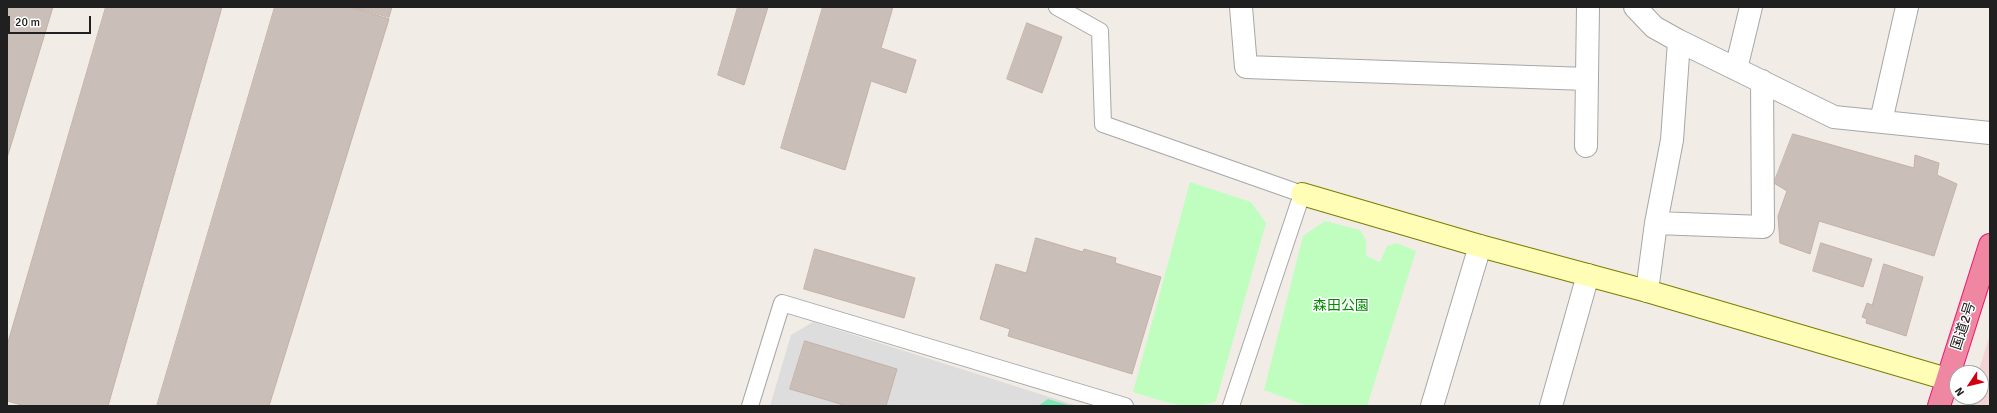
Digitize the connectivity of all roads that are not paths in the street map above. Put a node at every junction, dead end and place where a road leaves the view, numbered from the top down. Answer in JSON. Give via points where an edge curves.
{"nodes":[{"id":1,"x":1057,"y":7,"type":"edge"},
{"id":2,"x":1242,"y":7,"type":"edge"},
{"id":3,"x":1588,"y":7,"type":"edge"},
{"id":4,"x":1636,"y":7,"type":"edge"},
{"id":5,"x":1752,"y":7,"type":"edge"},
{"id":6,"x":1907,"y":7,"type":"edge"},
{"id":7,"x":1679,"y":41,"type":"junction"},
{"id":8,"x":1736,"y":69,"type":"junction"},
{"id":9,"x":1587,"y":79,"type":"junction"},
{"id":10,"x":1762,"y":81,"type":"junction"},
{"id":11,"x":1881,"y":121,"type":"junction"},
{"id":12,"x":1990,"y":134,"type":"edge"},
{"id":13,"x":1586,"y":146,"type":"dead end"},
{"id":14,"x":1302,"y":194,"type":"junction"},
{"id":15,"x":1656,"y":224,"type":"junction"},
{"id":16,"x":1990,"y":245,"type":"edge"},
{"id":17,"x":1480,"y":246,"type":"junction"},
{"id":18,"x":1588,"y":275,"type":"junction"},
{"id":19,"x":1647,"y":291,"type":"junction"},
{"id":20,"x":1947,"y":379,"type":"junction"},
{"id":21,"x":750,"y":406,"type":"edge"},
{"id":22,"x":1124,"y":406,"type":"edge"},
{"id":23,"x":1231,"y":406,"type":"edge"},
{"id":24,"x":1432,"y":406,"type":"edge"},
{"id":25,"x":1551,"y":406,"type":"edge"},
{"id":26,"x":1939,"y":406,"type":"edge"}],
"edges":[{"from":1,"to":14,"type":"lane","via":[[1100,31],[1103,124]]},
{"from":2,"to":9,"type":"street","via":[[1246,67]]},
{"from":3,"to":9,"type":"street"},
{"from":4,"to":7,"type":"street","via":[[1654,27]]},
{"from":5,"to":8,"type":"street"},
{"from":6,"to":11,"type":"street"},
{"from":7,"to":8,"type":"street"},
{"from":7,"to":15,"type":"street","via":[[1672,140]]},
{"from":8,"to":10,"type":"street"},
{"from":9,"to":13,"type":"street"},
{"from":10,"to":11,"type":"street","via":[[1834,117]]},
{"from":10,"to":15,"type":"street","via":[[1763,227]]},
{"from":11,"to":12,"type":"street"},
{"from":14,"to":17,"type":"street"},
{"from":14,"to":23,"type":"lane"},
{"from":15,"to":19,"type":"street"},
{"from":16,"to":20,"type":"highway","name":"国道2号"},
{"from":17,"to":18,"type":"street"},
{"from":17,"to":24,"type":"street"},
{"from":18,"to":19,"type":"street"},
{"from":18,"to":25,"type":"street"},
{"from":19,"to":20,"type":"street"},
{"from":20,"to":26,"type":"highway","name":"国道2号"},
{"from":21,"to":22,"type":"lane","via":[[782,303]]}]}
